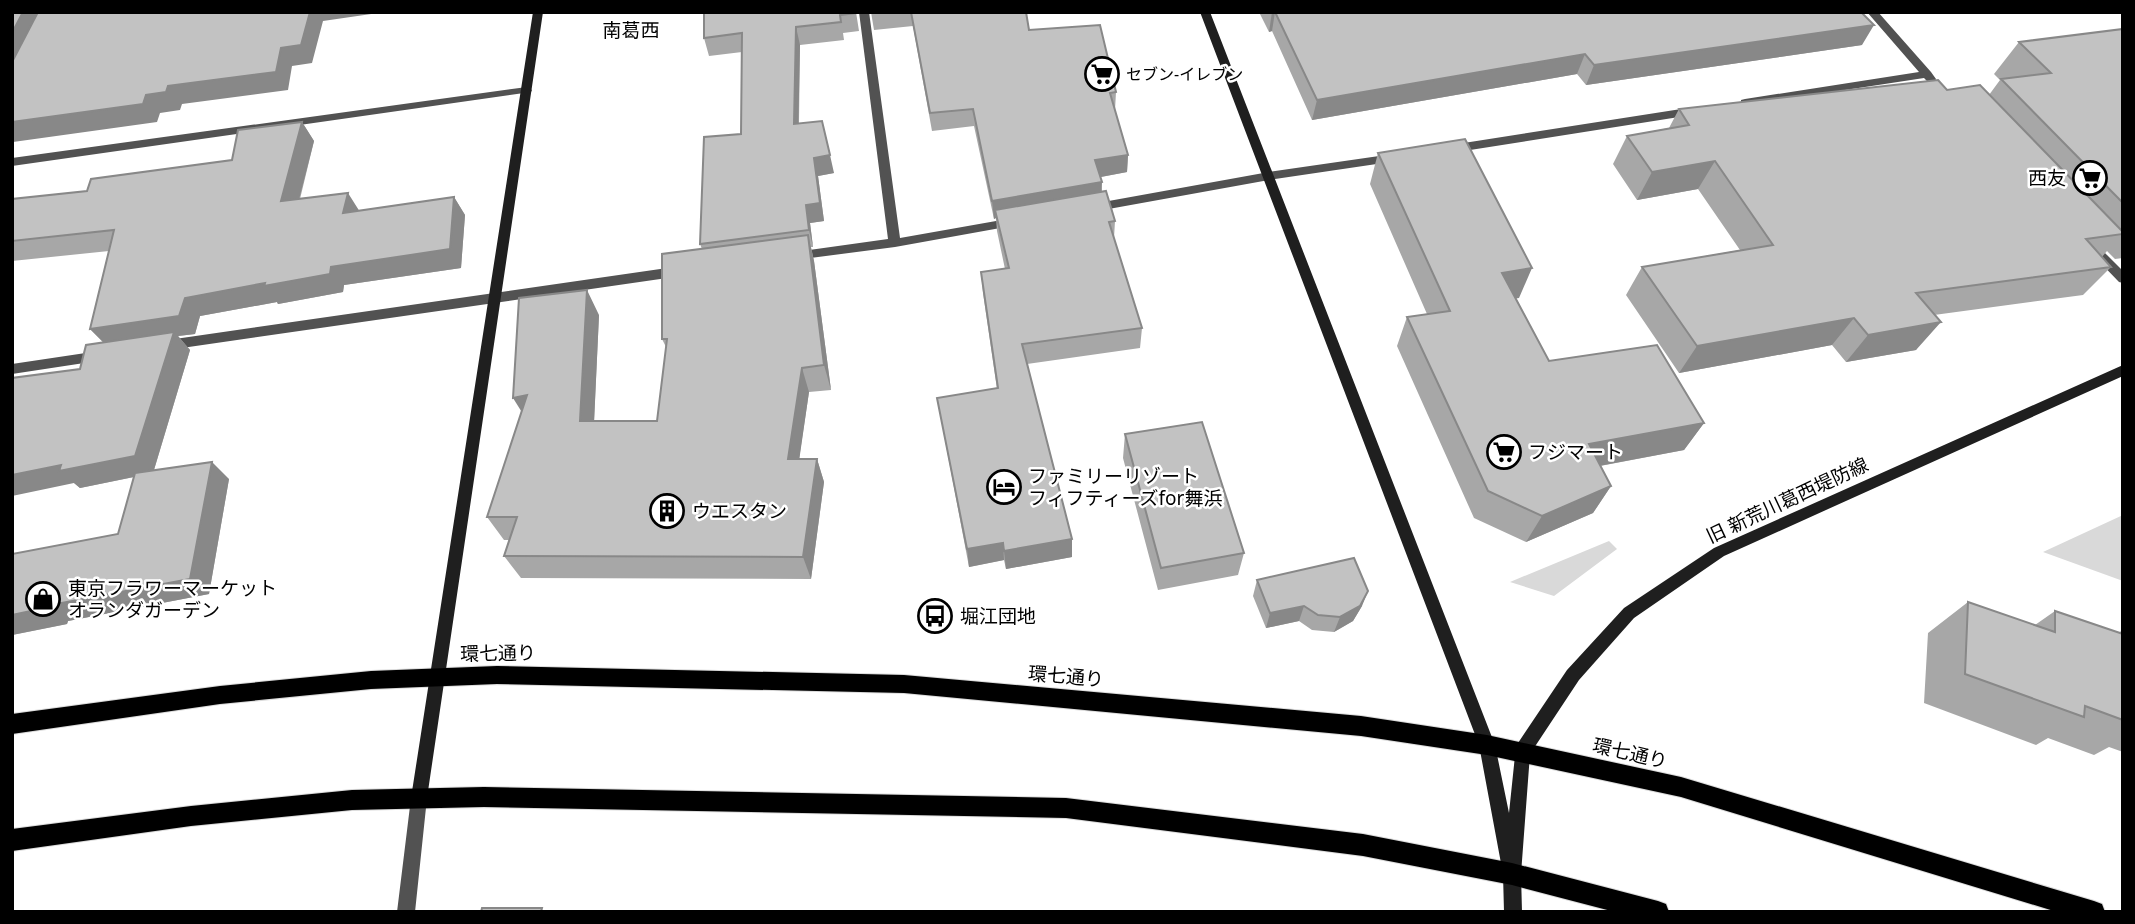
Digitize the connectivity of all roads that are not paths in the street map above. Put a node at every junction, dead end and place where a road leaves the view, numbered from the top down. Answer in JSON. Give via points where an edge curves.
{"nodes":[{"id":1,"x":538,"y":12,"type":"edge"},
{"id":2,"x":864,"y":12,"type":"edge"},
{"id":3,"x":1205,"y":12,"type":"edge"},
{"id":4,"x":1872,"y":12,"type":"edge"},
{"id":5,"x":1927,"y":74,"type":"junction"},
{"id":6,"x":1936,"y":84,"type":"edge"},
{"id":7,"x":527,"y":90,"type":"junction"},
{"id":8,"x":1736,"y":104,"type":"edge"},
{"id":9,"x":1709,"y":108,"type":"edge"},
{"id":10,"x":1437,"y":151,"type":"edge"},
{"id":11,"x":1409,"y":156,"type":"edge"},
{"id":12,"x":12,"y":162,"type":"edge"},
{"id":13,"x":1269,"y":176,"type":"junction"},
{"id":14,"x":1082,"y":209,"type":"edge"},
{"id":15,"x":1029,"y":219,"type":"edge"},
{"id":16,"x":2085,"y":240,"type":"edge"},
{"id":17,"x":895,"y":243,"type":"junction"},
{"id":18,"x":785,"y":257,"type":"edge"},
{"id":19,"x":689,"y":270,"type":"edge"},
{"id":20,"x":2123,"y":279,"type":"edge"},
{"id":21,"x":496,"y":296,"type":"junction"},
{"id":22,"x":150,"y":348,"type":"edge"},
{"id":23,"x":109,"y":354,"type":"edge"},
{"id":24,"x":12,"y":369,"type":"edge"},
{"id":25,"x":2123,"y":370,"type":"edge"},
{"id":26,"x":435,"y":677,"type":"junction"},
{"id":27,"x":12,"y":724,"type":"edge"},
{"id":28,"x":1487,"y":745,"type":"junction"},
{"id":29,"x":1522,"y":752,"type":"junction"},
{"id":30,"x":419,"y":799,"type":"junction"},
{"id":31,"x":12,"y":840,"type":"edge"},
{"id":32,"x":1512,"y":874,"type":"junction"},
{"id":33,"x":406,"y":912,"type":"edge"},
{"id":34,"x":1513,"y":912,"type":"edge"},
{"id":35,"x":1658,"y":912,"type":"edge"},
{"id":36,"x":2094,"y":912,"type":"edge"}],
"edges":[{"from":1,"to":7,"type":"street"},
{"from":2,"to":17,"type":"street"},
{"from":3,"to":13,"type":"street"},
{"from":4,"to":5,"type":"street"},
{"from":5,"to":6,"type":"street"},
{"from":5,"to":8,"type":"street"},
{"from":7,"to":12,"type":"street"},
{"from":7,"to":21,"type":"street"},
{"from":9,"to":10,"type":"street"},
{"from":11,"to":13,"type":"street"},
{"from":13,"to":14,"type":"street"},
{"from":13,"to":28,"type":"street"},
{"from":15,"to":17,"type":"street"},
{"from":16,"to":20,"type":"street"},
{"from":17,"to":18,"type":"street"},
{"from":19,"to":21,"type":"street"},
{"from":21,"to":22,"type":"street"},
{"from":21,"to":26,"type":"street"},
{"from":23,"to":24,"type":"street"},
{"from":25,"to":29,"type":"street","name":"旧 新荒川葛西堤防線","via":[[1719,552],[1629,613],[1573,675]]},
{"from":26,"to":27,"type":"main road","name":"環七通り","via":[[220,695]]},
{"from":26,"to":28,"type":"main road","name":"環七通り","via":[[904,684],[1361,726]]},
{"from":26,"to":30,"type":"street"},
{"from":28,"to":29,"type":"main road","name":"環七通り"},
{"from":28,"to":32,"type":"street"},
{"from":29,"to":32,"type":"street","name":"旧 新荒川葛西堤防線"},
{"from":29,"to":36,"type":"main road","name":"環七通り","via":[[1681,787]]},
{"from":30,"to":31,"type":"main road","via":[[352,800],[191,816]]},
{"from":30,"to":32,"type":"main road","via":[[1066,808],[1363,845]]},
{"from":30,"to":33,"type":"street"},
{"from":32,"to":34,"type":"street","name":"旧 新荒川葛西堤防線"},
{"from":32,"to":35,"type":"main road"}]}
